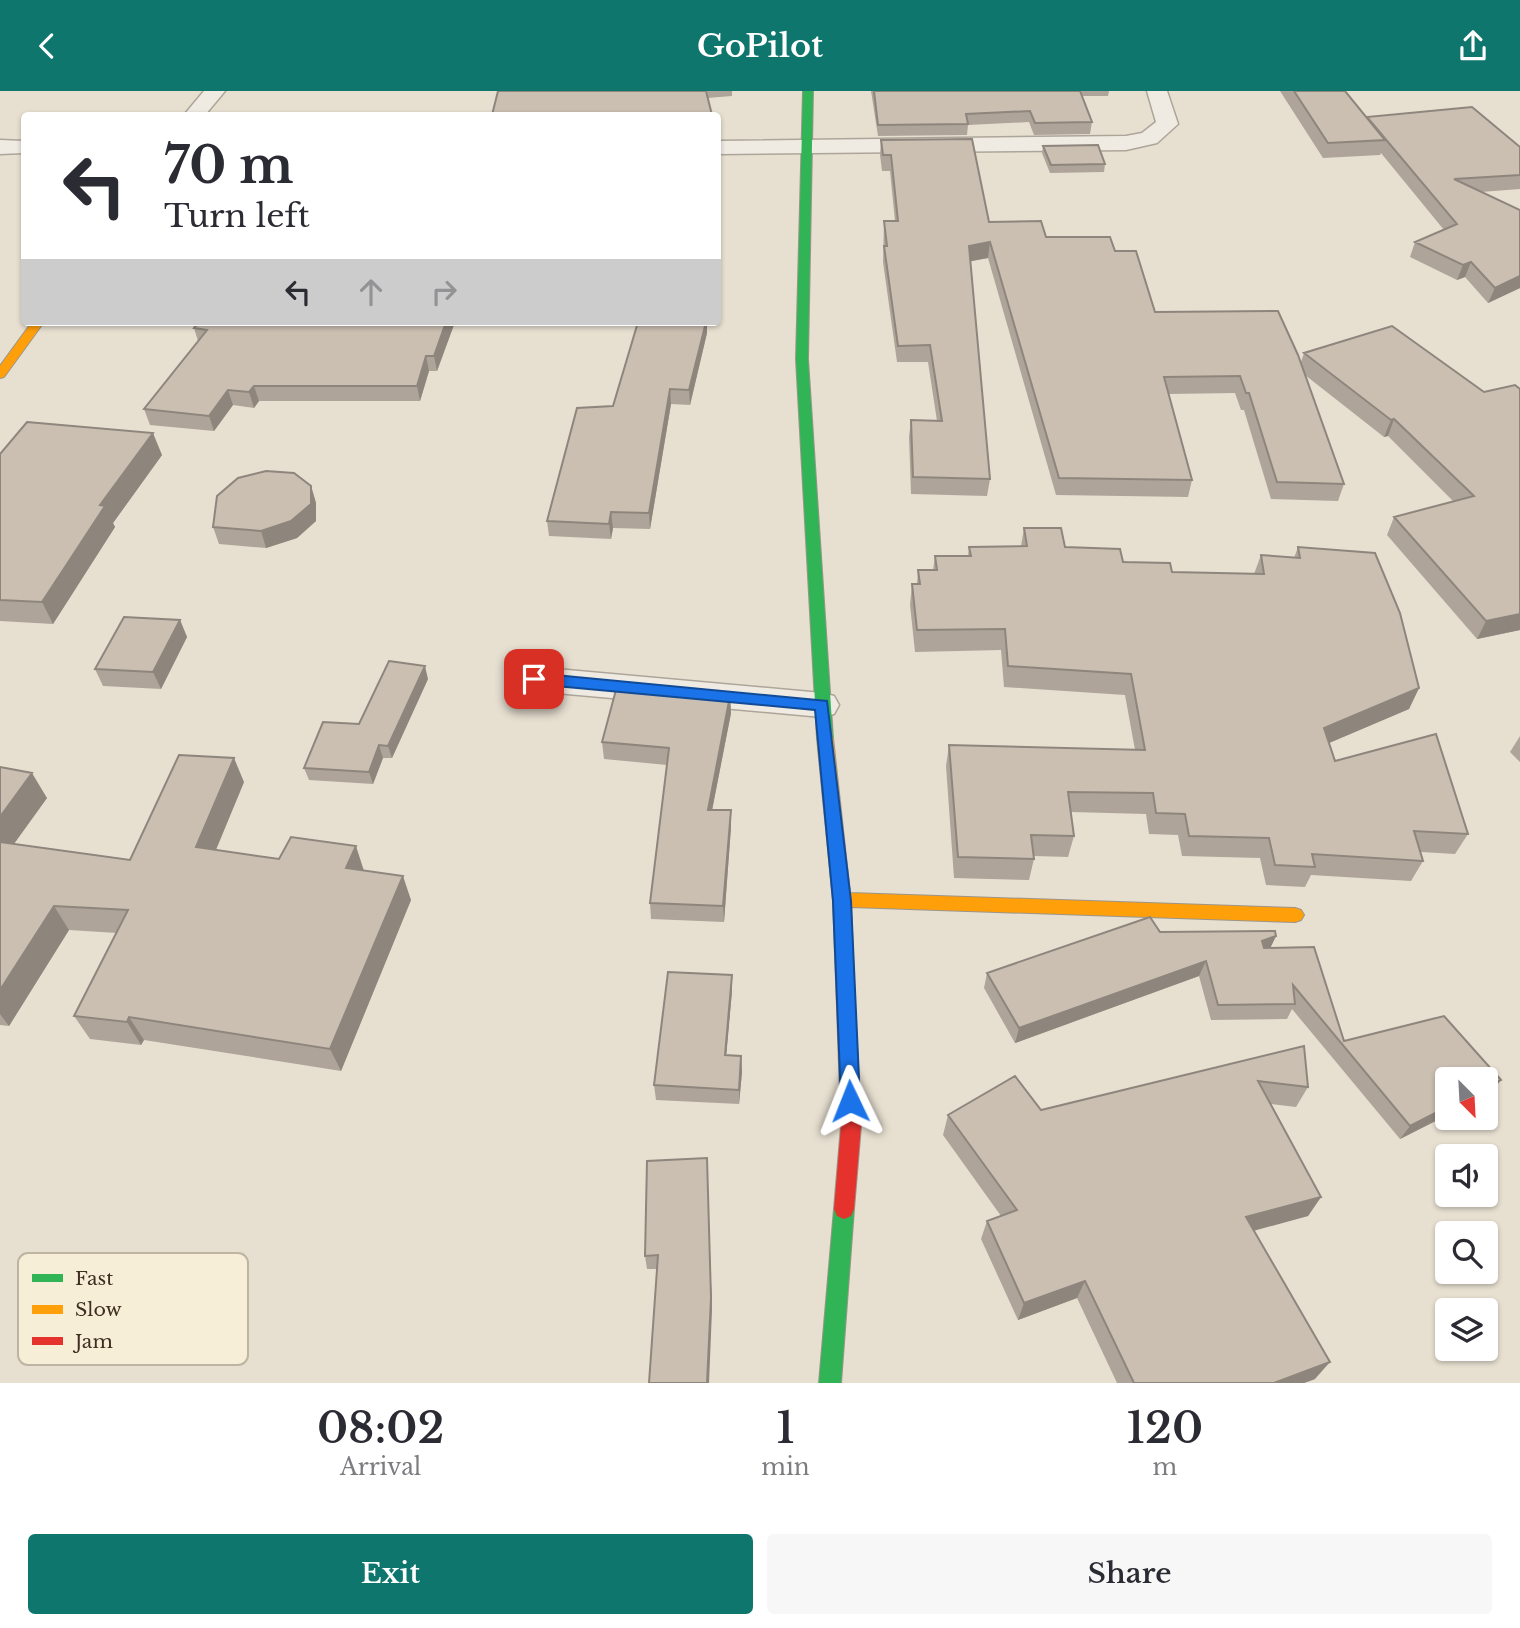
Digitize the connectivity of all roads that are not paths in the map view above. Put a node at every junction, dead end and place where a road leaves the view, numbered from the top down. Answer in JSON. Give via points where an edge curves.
{"nodes":[{"id":1,"x":215,"y":91,"type":"edge"},
{"id":2,"x":808,"y":91,"type":"edge"},
{"id":3,"x":1157,"y":91,"type":"edge"},
{"id":4,"x":197,"y":112,"type":"edge"},
{"id":5,"x":0,"y":146,"type":"edge"},
{"id":6,"x":807,"y":146,"type":"junction"},
{"id":7,"x":21,"y":147,"type":"edge"},
{"id":8,"x":721,"y":148,"type":"edge"},
{"id":9,"x":35,"y":326,"type":"edge"},
{"id":10,"x":0,"y":374,"type":"edge"},
{"id":11,"x":534,"y":679,"type":"dead end"},
{"id":12,"x":822,"y":705,"type":"junction"},
{"id":13,"x":842,"y":901,"type":"junction"},
{"id":14,"x":1295,"y":915,"type":"dead end"},
{"id":15,"x":830,"y":1383,"type":"edge"}],
"edges":[{"from":1,"to":4,"type":"street"},
{"from":2,"to":6,"type":"street"},
{"from":3,"to":6,"type":"street","via":[[1167,124],[1149,138],[1126,143]]},
{"from":5,"to":7,"type":"street"},
{"from":6,"to":8,"type":"street"},
{"from":6,"to":12,"type":"street","via":[[802,359]]},
{"from":9,"to":10,"type":"street"},
{"from":11,"to":12,"type":"street"},
{"from":12,"to":13,"type":"street"},
{"from":13,"to":14,"type":"street"},
{"from":13,"to":15,"type":"street","via":[[851,1126]]}]}
